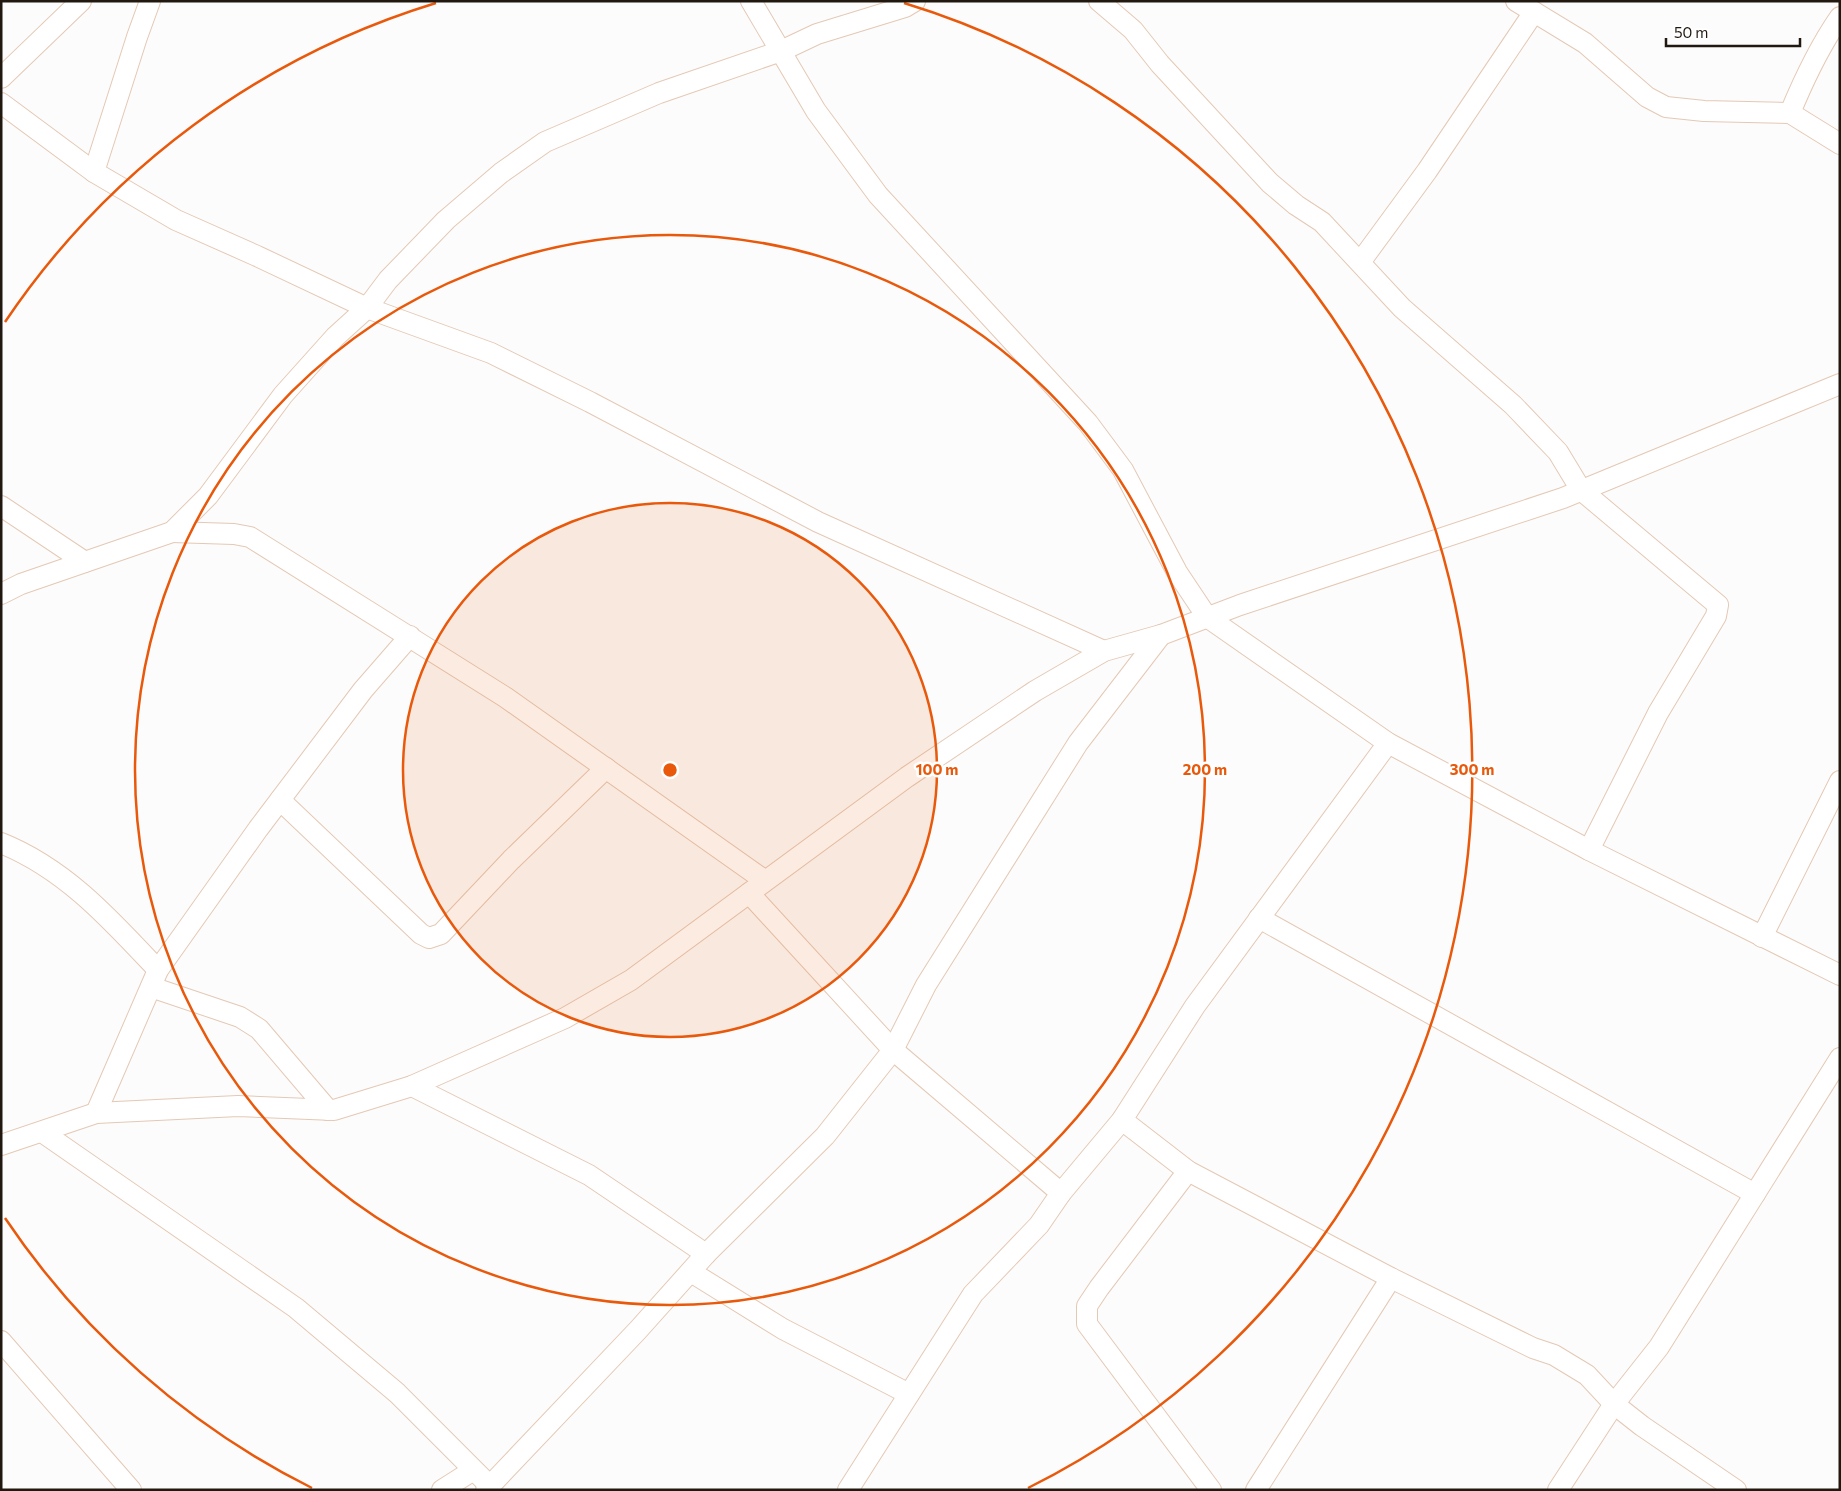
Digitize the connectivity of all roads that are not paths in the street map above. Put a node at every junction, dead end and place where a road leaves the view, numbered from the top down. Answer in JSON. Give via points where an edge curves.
{"nodes":[{"id":1,"x":80,"y":1,"type":"edge"},
{"id":2,"x":150,"y":1,"type":"edge"},
{"id":3,"x":751,"y":1,"type":"edge"},
{"id":4,"x":915,"y":1,"type":"edge"},
{"id":5,"x":1099,"y":1,"type":"edge"},
{"id":6,"x":1516,"y":1,"type":"edge"},
{"id":7,"x":1534,"y":12,"type":"junction"},
{"id":8,"x":1840,"y":17,"type":"edge"},
{"id":9,"x":781,"y":51,"type":"junction"},
{"id":10,"x":1,"y":78,"type":"edge"},
{"id":11,"x":1,"y":104,"type":"edge"},
{"id":12,"x":1790,"y":113,"type":"junction"},
{"id":13,"x":1840,"y":144,"type":"edge"},
{"id":14,"x":94,"y":172,"type":"junction"},
{"id":15,"x":1361,"y":261,"type":"junction"},
{"id":16,"x":367,"y":308,"type":"junction"},
{"id":17,"x":1840,"y":384,"type":"edge"},
{"id":18,"x":1581,"y":490,"type":"junction"},
{"id":19,"x":1,"y":506,"type":"edge"},
{"id":20,"x":172,"y":532,"type":"junction"},
{"id":21,"x":85,"y":562,"type":"junction"},
{"id":22,"x":1,"y":594,"type":"edge"},
{"id":23,"x":1207,"y":617,"type":"junction"},
{"id":24,"x":1161,"y":635,"type":"junction"},
{"id":25,"x":410,"y":636,"type":"junction"},
{"id":26,"x":1104,"y":651,"type":"junction"},
{"id":27,"x":1388,"y":743,"type":"junction"},
{"id":28,"x":606,"y":768,"type":"junction"},
{"id":29,"x":1840,"y":781,"type":"edge"},
{"id":30,"x":280,"y":800,"type":"junction"},
{"id":31,"x":1,"y":842,"type":"edge"},
{"id":32,"x":1589,"y":850,"type":"junction"},
{"id":33,"x":757,"y":887,"type":"junction"},
{"id":34,"x":1259,"y":918,"type":"junction"},
{"id":35,"x":1762,"y":937,"type":"junction"},
{"id":36,"x":1840,"y":975,"type":"edge"},
{"id":37,"x":155,"y":979,"type":"junction"},
{"id":38,"x":893,"y":1050,"type":"junction"},
{"id":39,"x":1840,"y":1058,"type":"edge"},
{"id":40,"x":412,"y":1086,"type":"junction"},
{"id":41,"x":328,"y":1110,"type":"junction"},
{"id":42,"x":96,"y":1113,"type":"junction"},
{"id":43,"x":1122,"y":1120,"type":"junction"},
{"id":44,"x":42,"y":1132,"type":"junction"},
{"id":45,"x":1,"y":1145,"type":"edge"},
{"id":46,"x":1188,"y":1171,"type":"junction"},
{"id":47,"x":1061,"y":1193,"type":"junction"},
{"id":48,"x":1755,"y":1194,"type":"junction"},
{"id":49,"x":706,"y":1254,"type":"junction"},
{"id":50,"x":691,"y":1272,"type":"junction"},
{"id":51,"x":1391,"y":1278,"type":"junction"},
{"id":52,"x":1,"y":1341,"type":"edge"},
{"id":53,"x":909,"y":1394,"type":"junction"},
{"id":54,"x":1614,"y":1404,"type":"junction"},
{"id":55,"x":472,"y":1471,"type":"junction"},
{"id":56,"x":488,"y":1488,"type":"edge"},
{"id":57,"x":132,"y":1490,"type":"edge"},
{"id":58,"x":442,"y":1490,"type":"edge"},
{"id":59,"x":848,"y":1490,"type":"edge"},
{"id":60,"x":1211,"y":1490,"type":"edge"},
{"id":61,"x":1256,"y":1490,"type":"edge"},
{"id":62,"x":1558,"y":1490,"type":"edge"},
{"id":63,"x":1736,"y":1490,"type":"edge"}],
"edges":[{"from":1,"to":10,"type":"street"},
{"from":2,"to":14,"type":"street"},
{"from":3,"to":9,"type":"street"},
{"from":4,"to":9,"type":"street","via":[[817,34]]},
{"from":5,"to":15,"type":"street","via":[[1132,30],[1270,183],[1322,222]]},
{"from":6,"to":7,"type":"street"},
{"from":7,"to":12,"type":"street","via":[[1585,43],[1647,97],[1666,107],[1738,113]]},
{"from":7,"to":15,"type":"street","via":[[1427,171]]},
{"from":8,"to":12,"type":"street","via":[[1809,69]]},
{"from":9,"to":16,"type":"street","via":[[659,93],[545,142],[501,173],[446,220],[388,280]]},
{"from":9,"to":23,"type":"street","via":[[816,111],[878,195],[1088,423],[1123,470],[1177,572]]},
{"from":11,"to":14,"type":"street"},
{"from":12,"to":13,"type":"street"},
{"from":14,"to":16,"type":"street","via":[[176,220]]},
{"from":15,"to":18,"type":"street","via":[[1402,308],[1513,405],[1558,452]]},
{"from":16,"to":20,"type":"street","via":[[335,337],[282,395],[208,496]]},
{"from":16,"to":26,"type":"street","via":[[491,353],[818,522]]},
{"from":17,"to":18,"type":"street"},
{"from":18,"to":23,"type":"street"},
{"from":18,"to":32,"type":"street","via":[[1715,601],[1718,610],[1658,713]]},
{"from":19,"to":21,"type":"street"},
{"from":20,"to":21,"type":"street"},
{"from":20,"to":25,"type":"street","via":[[250,537]]},
{"from":21,"to":22,"type":"street"},
{"from":23,"to":24,"type":"street"},
{"from":23,"to":27,"type":"street"},
{"from":24,"to":26,"type":"street"},
{"from":24,"to":38,"type":"street","via":[[1078,743],[926,985]]},
{"from":25,"to":28,"type":"street"},
{"from":25,"to":30,"type":"street","via":[[363,690]]},
{"from":26,"to":33,"type":"street","via":[[1035,691],[907,777]]},
{"from":27,"to":32,"type":"street"},
{"from":27,"to":34,"type":"street"},
{"from":28,"to":30,"type":"street","via":[[440,934],[429,938],[420,934]]},
{"from":28,"to":33,"type":"street"},
{"from":29,"to":35,"type":"street"},
{"from":30,"to":37,"type":"street"},
{"from":31,"to":37,"type":"street","via":[[40,861],[70,883],[129,938]]},
{"from":32,"to":35,"type":"street"},
{"from":33,"to":38,"type":"street"},
{"from":33,"to":40,"type":"street","via":[[631,980],[565,1018]]},
{"from":34,"to":43,"type":"street","via":[[1195,1006]]},
{"from":34,"to":48,"type":"street"},
{"from":35,"to":36,"type":"street"},
{"from":37,"to":41,"type":"street","via":[[240,1017],[259,1029]]},
{"from":37,"to":42,"type":"street"},
{"from":38,"to":47,"type":"street"},
{"from":38,"to":49,"type":"street","via":[[825,1136]]},
{"from":39,"to":48,"type":"street"},
{"from":40,"to":41,"type":"street"},
{"from":40,"to":49,"type":"street","via":[[589,1175]]},
{"from":41,"to":42,"type":"street","via":[[238,1106]]},
{"from":42,"to":44,"type":"street"},
{"from":43,"to":46,"type":"street"},
{"from":43,"to":47,"type":"street"},
{"from":44,"to":45,"type":"street"},
{"from":44,"to":55,"type":"street","via":[[296,1308],[397,1393]]},
{"from":46,"to":51,"type":"street"},
{"from":46,"to":60,"type":"street","via":[[1087,1306],[1087,1324]]},
{"from":47,"to":53,"type":"street","via":[[1039,1225],[973,1294]]},
{"from":48,"to":54,"type":"street","via":[[1659,1347]]},
{"from":49,"to":50,"type":"street"},
{"from":50,"to":53,"type":"street","via":[[783,1329]]},
{"from":50,"to":56,"type":"street"},
{"from":51,"to":54,"type":"street","via":[[1533,1348],[1554,1355],[1587,1375]]},
{"from":51,"to":61,"type":"street"},
{"from":52,"to":57,"type":"street"},
{"from":53,"to":59,"type":"street"},
{"from":54,"to":62,"type":"street"},
{"from":54,"to":63,"type":"street"},
{"from":55,"to":56,"type":"street"},
{"from":55,"to":58,"type":"street"}]}
